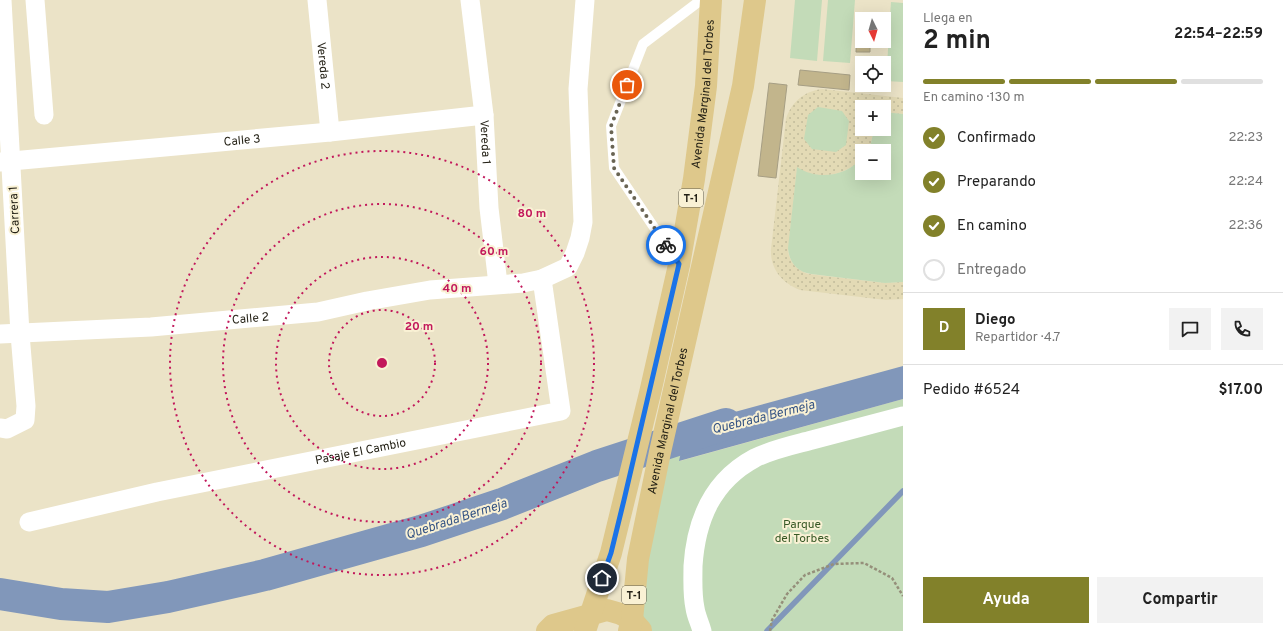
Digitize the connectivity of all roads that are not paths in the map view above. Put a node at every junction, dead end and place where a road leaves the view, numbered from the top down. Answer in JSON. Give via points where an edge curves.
{"nodes":[{"id":1,"x":2,"y":0,"type":"edge"},
{"id":2,"x":35,"y":0,"type":"edge"},
{"id":3,"x":317,"y":0,"type":"edge"},
{"id":4,"x":470,"y":0,"type":"edge"},
{"id":5,"x":585,"y":0,"type":"edge"},
{"id":6,"x":701,"y":0,"type":"edge"},
{"id":7,"x":711,"y":0,"type":"edge"},
{"id":8,"x":755,"y":0,"type":"edge"},
{"id":9,"x":44,"y":115,"type":"dead end"},
{"id":10,"x":484,"y":115,"type":"junction"},
{"id":11,"x":330,"y":132,"type":"junction"},
{"id":12,"x":6,"y":162,"type":"edge"},
{"id":13,"x":679,"y":264,"type":"junction"},
{"id":14,"x":542,"y":279,"type":"junction"},
{"id":15,"x":498,"y":284,"type":"junction"},
{"id":16,"x":0,"y":334,"type":"edge"},
{"id":17,"x":20,"y":334,"type":"junction"},
{"id":18,"x":897,"y":418,"type":"edge"},
{"id":19,"x":0,"y":428,"type":"edge"},
{"id":20,"x":29,"y":522,"type":"dead end"},
{"id":21,"x":587,"y":623,"type":"edge"},
{"id":22,"x":634,"y":628,"type":"edge"},
{"id":23,"x":547,"y":631,"type":"edge"},
{"id":24,"x":702,"y":631,"type":"edge"}],
"edges":[{"from":1,"to":12,"type":"street","name":"Carrera 1"},
{"from":2,"to":9,"type":"street"},
{"from":3,"to":11,"type":"street","name":"Vereda 2"},
{"from":4,"to":10,"type":"street","name":"Vereda 1"},
{"from":5,"to":14,"type":"street","name":"Calle 2","via":[[578,89],[583,222],[575,253],[568,267]]},
{"from":6,"to":13,"type":"lane","via":[[643,44],[611,126],[614,168]]},
{"from":7,"to":13,"type":"highway","name":"Avenida Marginal del Torbes","number":"T-1","via":[[706,86],[694,179]]},
{"from":8,"to":22,"type":"highway","name":"Avenida Marginal del Torbes","number":"T-1","via":[[743,86],[638,558]]},
{"from":10,"to":11,"type":"street","name":"Calle 3"},
{"from":10,"to":15,"type":"street","name":"Vereda 1","via":[[489,208]]},
{"from":11,"to":12,"type":"street","name":"Calle 3"},
{"from":12,"to":17,"type":"street","name":"Carrera 1"},
{"from":13,"to":21,"type":"highway","name":"Avenida Marginal del Torbes","number":"T-1","via":[[611,553]]},
{"from":14,"to":15,"type":"street","name":"Calle 2"},
{"from":14,"to":20,"type":"street","name":"Pasaje El Cambio","via":[[561,411],[164,491]]},
{"from":15,"to":17,"type":"street","name":"Calle 2","via":[[430,290],[318,312],[151,327]]},
{"from":16,"to":17,"type":"street","name":"Calle 2"},
{"from":17,"to":19,"type":"street","name":"Carrera 1","via":[[25,420],[7,428]]},
{"from":18,"to":24,"type":"street","via":[[769,452],[740,467],[723,484],[705,510],[695,545],[693,594]]},
{"from":21,"to":22,"type":"highway","via":[[607,610],[621,614]]},
{"from":21,"to":23,"type":"highway","via":[[553,625]]}]}
